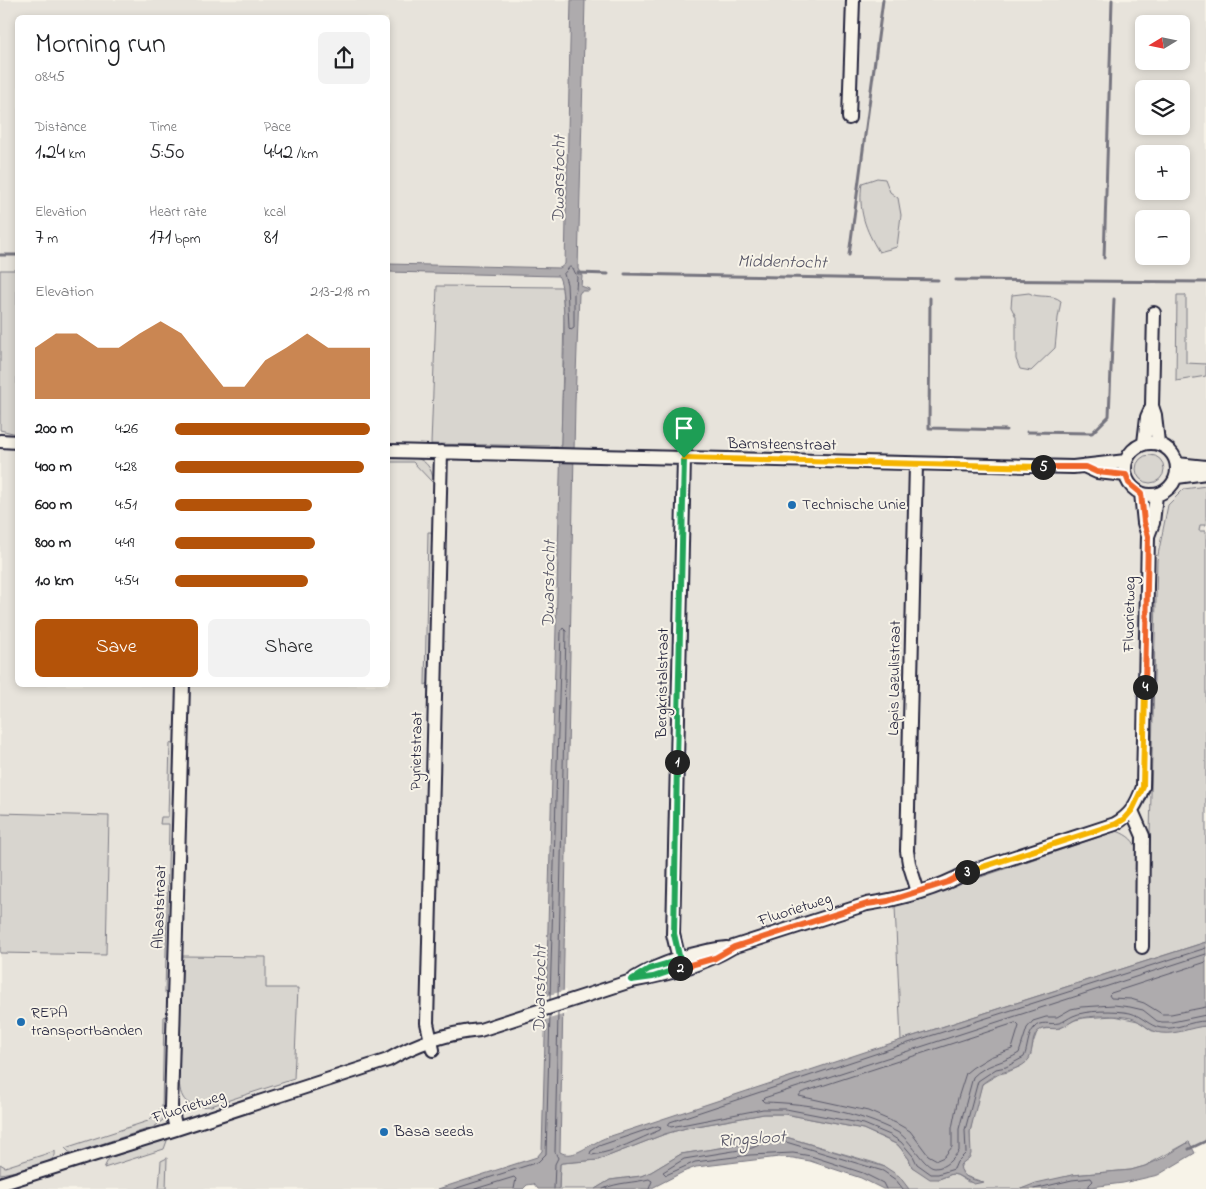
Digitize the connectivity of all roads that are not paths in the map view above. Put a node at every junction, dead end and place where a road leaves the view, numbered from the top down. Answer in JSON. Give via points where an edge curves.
{"nodes":[{"id":1,"x":853,"y":0,"type":"edge"},
{"id":2,"x":848,"y":118,"type":"dead end"},
{"id":3,"x":1154,"y":313,"type":"dead end"},
{"id":4,"x":1152,"y":406,"type":"junction"},
{"id":5,"x":0,"y":441,"type":"edge"},
{"id":6,"x":15,"y":442,"type":"edge"},
{"id":7,"x":1144,"y":443,"type":"junction"},
{"id":8,"x":1158,"y":443,"type":"junction"},
{"id":9,"x":390,"y":451,"type":"edge"},
{"id":10,"x":441,"y":452,"type":"junction"},
{"id":11,"x":684,"y":458,"type":"junction"},
{"id":12,"x":1126,"y":461,"type":"junction"},
{"id":13,"x":916,"y":464,"type":"junction"},
{"id":14,"x":1086,"y":467,"type":"junction"},
{"id":15,"x":1206,"y":467,"type":"edge"},
{"id":16,"x":1177,"y":471,"type":"junction"},
{"id":17,"x":1206,"y":473,"type":"edge"},
{"id":18,"x":1126,"y":475,"type":"junction"},
{"id":19,"x":1141,"y":493,"type":"junction"},
{"id":20,"x":1156,"y":495,"type":"junction"},
{"id":21,"x":1148,"y":536,"type":"junction"},
{"id":22,"x":182,"y":687,"type":"edge"},
{"id":23,"x":1132,"y":810,"type":"junction"},
{"id":24,"x":916,"y":888,"type":"junction"},
{"id":25,"x":1142,"y":947,"type":"dead end"},
{"id":26,"x":680,"y":964,"type":"junction"},
{"id":27,"x":432,"y":1045,"type":"junction"},
{"id":28,"x":176,"y":1129,"type":"junction"},
{"id":29,"x":0,"y":1184,"type":"edge"}],
"edges":[{"from":1,"to":2,"type":"street"},
{"from":3,"to":4,"type":"street"},
{"from":4,"to":7,"type":"street","via":[[1147,416]]},
{"from":4,"to":8,"type":"street"},
{"from":5,"to":6,"type":"street"},
{"from":7,"to":8,"type":"street"},
{"from":7,"to":12,"type":"street","via":[[1133,450]]},
{"from":8,"to":16,"type":"street","via":[[1173,453]]},
{"from":9,"to":10,"type":"street","name":"Barnsteenstraat"},
{"from":10,"to":11,"type":"street","name":"Barnsteenstraat"},
{"from":10,"to":27,"type":"street","name":"Pyrietstraat","via":[[427,1024]]},
{"from":11,"to":13,"type":"street","name":"Barnsteenstraat"},
{"from":11,"to":26,"type":"street","name":"Bergkristalstraat","via":[[674,934]]},
{"from":12,"to":14,"type":"street","name":"Barnsteenstraat"},
{"from":12,"to":18,"type":"street"},
{"from":13,"to":14,"type":"street","name":"Barnsteenstraat"},
{"from":13,"to":24,"type":"street","name":"Lapis Lazulistraat","via":[[907,851]]},
{"from":14,"to":18,"type":"street","name":"Barnsteenstraat","via":[[1097,472]]},
{"from":15,"to":16,"type":"street"},
{"from":16,"to":17,"type":"street"},
{"from":16,"to":20,"type":"street","via":[[1171,487]]},
{"from":18,"to":19,"type":"street","via":[[1129,483]]},
{"from":19,"to":20,"type":"street"},
{"from":19,"to":21,"type":"street","name":"Fluorietweg"},
{"from":20,"to":21,"type":"street","name":"Fluorietweg"},
{"from":21,"to":23,"type":"street","name":"Fluorietweg","via":[[1143,787]]},
{"from":22,"to":28,"type":"street","name":"Albaststraat","via":[[171,1107]]},
{"from":23,"to":24,"type":"street","name":"Fluorietweg","via":[[1116,824],[966,873],[948,882]]},
{"from":23,"to":25,"type":"street","via":[[1143,836]]},
{"from":24,"to":26,"type":"street","name":"Fluorietweg","via":[[888,901],[867,904],[734,947],[715,958]]},
{"from":26,"to":27,"type":"street","name":"Fluorietweg","via":[[653,977],[631,980],[480,1030],[466,1038]]},
{"from":27,"to":28,"type":"street","name":"Fluorietweg","via":[[404,1058],[388,1060]]},
{"from":28,"to":29,"type":"street","name":"Fluorietweg"}]}
